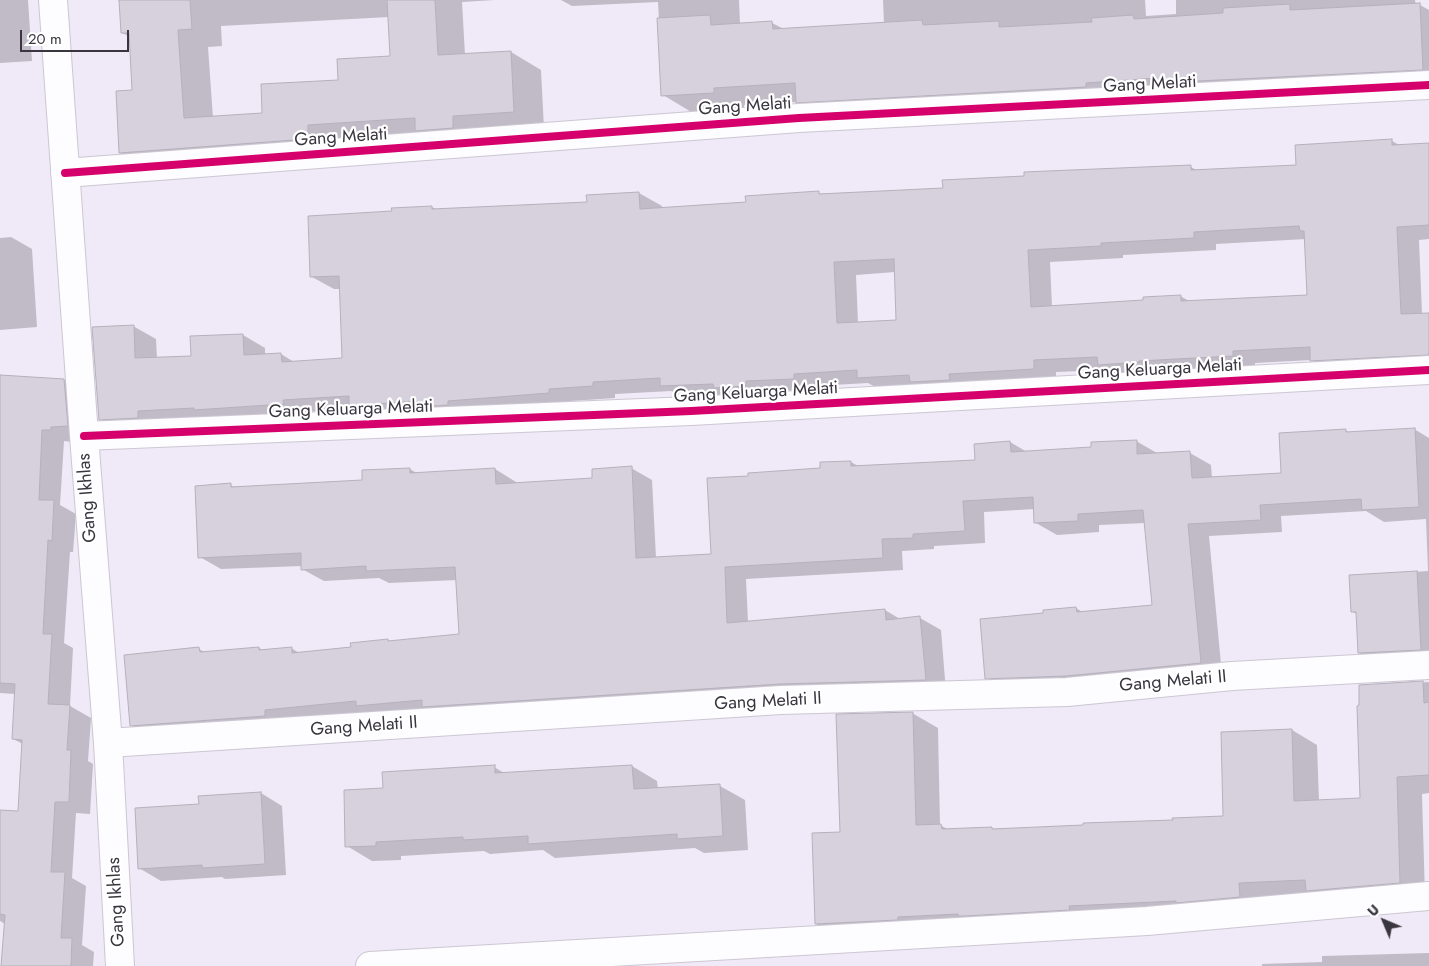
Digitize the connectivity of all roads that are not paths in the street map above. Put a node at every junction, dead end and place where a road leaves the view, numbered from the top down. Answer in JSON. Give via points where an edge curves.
{"nodes":[{"id":1,"x":53,"y":0,"type":"edge"},
{"id":2,"x":1429,"y":85,"type":"edge"},
{"id":3,"x":65,"y":174,"type":"junction"},
{"id":4,"x":1429,"y":370,"type":"edge"},
{"id":5,"x":84,"y":436,"type":"junction"},
{"id":6,"x":1429,"y":665,"type":"edge"},
{"id":7,"x":108,"y":743,"type":"junction"},
{"id":8,"x":1429,"y":896,"type":"edge"},
{"id":9,"x":120,"y":966,"type":"edge"},
{"id":10,"x":370,"y":966,"type":"edge"}],
"edges":[{"from":1,"to":3,"type":"street","name":"Gang Ikhlas"},
{"from":2,"to":3,"type":"street","name":"Gang Melati","via":[[799,118]]},
{"from":3,"to":5,"type":"street","name":"Gang Ikhlas"},
{"from":4,"to":5,"type":"street","name":"Gang Keluarga Melati","via":[[681,412]]},
{"from":5,"to":7,"type":"street","name":"Gang Ikhlas"},
{"from":6,"to":7,"type":"street","name":"Gang Melati II","via":[[1232,676],[1066,692],[781,700]]},
{"from":7,"to":9,"type":"street","name":"Gang Ikhlas"},
{"from":8,"to":10,"type":"street","via":[[1148,922]]}]}
